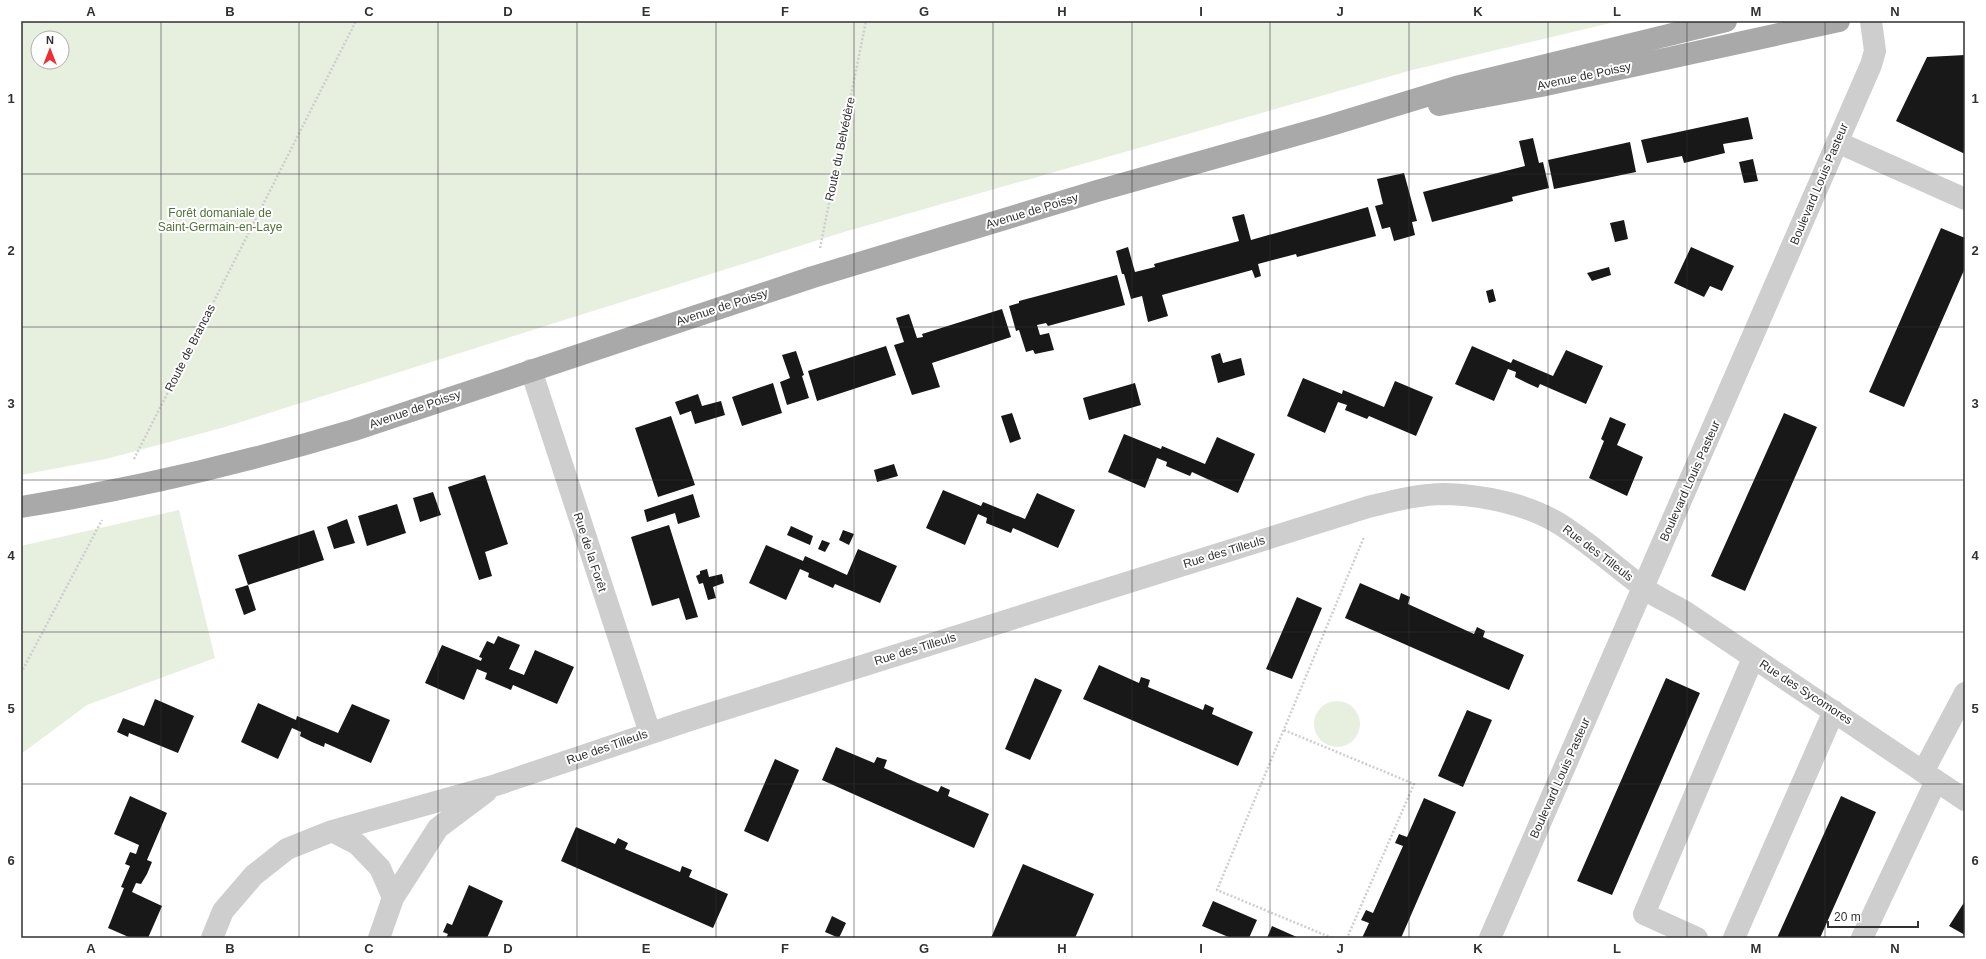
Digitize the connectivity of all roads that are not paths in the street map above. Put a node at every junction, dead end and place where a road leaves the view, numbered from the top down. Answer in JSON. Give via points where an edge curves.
{"nodes":[{"id":1,"x":1726,"y":21,"type":"edge"},
{"id":2,"x":1839,"y":21,"type":"edge"},
{"id":3,"x":1871,"y":21,"type":"edge"},
{"id":4,"x":1328,"y":126,"type":"junction"},
{"id":5,"x":1837,"y":142,"type":"junction"},
{"id":6,"x":1965,"y":199,"type":"edge"},
{"id":7,"x":531,"y":370,"type":"junction"},
{"id":8,"x":118,"y":491,"type":"junction"},
{"id":9,"x":21,"y":507,"type":"edge"},
{"id":10,"x":21,"y":523,"type":"edge"},
{"id":11,"x":1644,"y":588,"type":"junction"},
{"id":12,"x":1753,"y":658,"type":"junction"},
{"id":13,"x":1965,"y":693,"type":"edge"},
{"id":14,"x":1834,"y":711,"type":"junction"},
{"id":15,"x":650,"y":733,"type":"junction"},
{"id":16,"x":1930,"y":776,"type":"junction"},
{"id":17,"x":496,"y":785,"type":"junction"},
{"id":18,"x":1965,"y":800,"type":"edge"},
{"id":19,"x":332,"y":831,"type":"junction"},
{"id":20,"x":393,"y":898,"type":"junction"},
{"id":21,"x":212,"y":938,"type":"edge"},
{"id":22,"x":379,"y":938,"type":"edge"},
{"id":23,"x":1490,"y":938,"type":"edge"},
{"id":24,"x":1697,"y":938,"type":"edge"},
{"id":25,"x":1734,"y":938,"type":"edge"},
{"id":26,"x":1862,"y":938,"type":"edge"}],
"edges":[{"from":1,"to":4,"type":"main road","name":"Avenue de Poissy","via":[[1456,87]]},
{"from":2,"to":4,"type":"main road","name":"Avenue de Poissy","via":[[1541,86]]},
{"from":3,"to":5,"type":"street","name":"Boulevard Louis Pasteur","via":[[1875,51],[1872,65]]},
{"from":4,"to":7,"type":"main road","name":"Avenue de Poissy","via":[[1097,191],[813,277]]},
{"from":5,"to":6,"type":"street"},
{"from":5,"to":11,"type":"street","name":"Boulevard Louis Pasteur"},
{"from":7,"to":8,"type":"main road","name":"Avenue de Poissy","via":[[284,451]]},
{"from":7,"to":15,"type":"street","name":"Rue de la Forêt"},
{"from":8,"to":9,"type":"main road"},
{"from":8,"to":10,"type":"main road"},
{"from":11,"to":12,"type":"street","name":"Rue des Sycomores","via":[[1687,612]]},
{"from":11,"to":15,"type":"street","name":"Rue des Tilleuls","via":[[1601,552],[1557,522],[1525,508],[1486,499],[1444,494],[1406,498],[1368,507]]},
{"from":11,"to":23,"type":"street","name":"Boulevard Louis Pasteur"},
{"from":12,"to":14,"type":"street","name":"Rue des Sycomores"},
{"from":12,"to":24,"type":"street","via":[[1644,914]]},
{"from":13,"to":16,"type":"street"},
{"from":14,"to":16,"type":"street","name":"Rue des Sycomores"},
{"from":14,"to":25,"type":"street"},
{"from":15,"to":17,"type":"street","name":"Rue des Tilleuls"},
{"from":16,"to":18,"type":"street","name":"Rue des Sycomores"},
{"from":16,"to":26,"type":"street"},
{"from":17,"to":19,"type":"street","name":"Rue des Tilleuls"},
{"from":17,"to":20,"type":"street","via":[[438,828]]},
{"from":19,"to":20,"type":"street","via":[[357,844],[380,868]]},
{"from":19,"to":21,"type":"street","name":"Rue des Tilleuls","via":[[287,849],[254,875],[223,912]]},
{"from":20,"to":22,"type":"street"}]}
